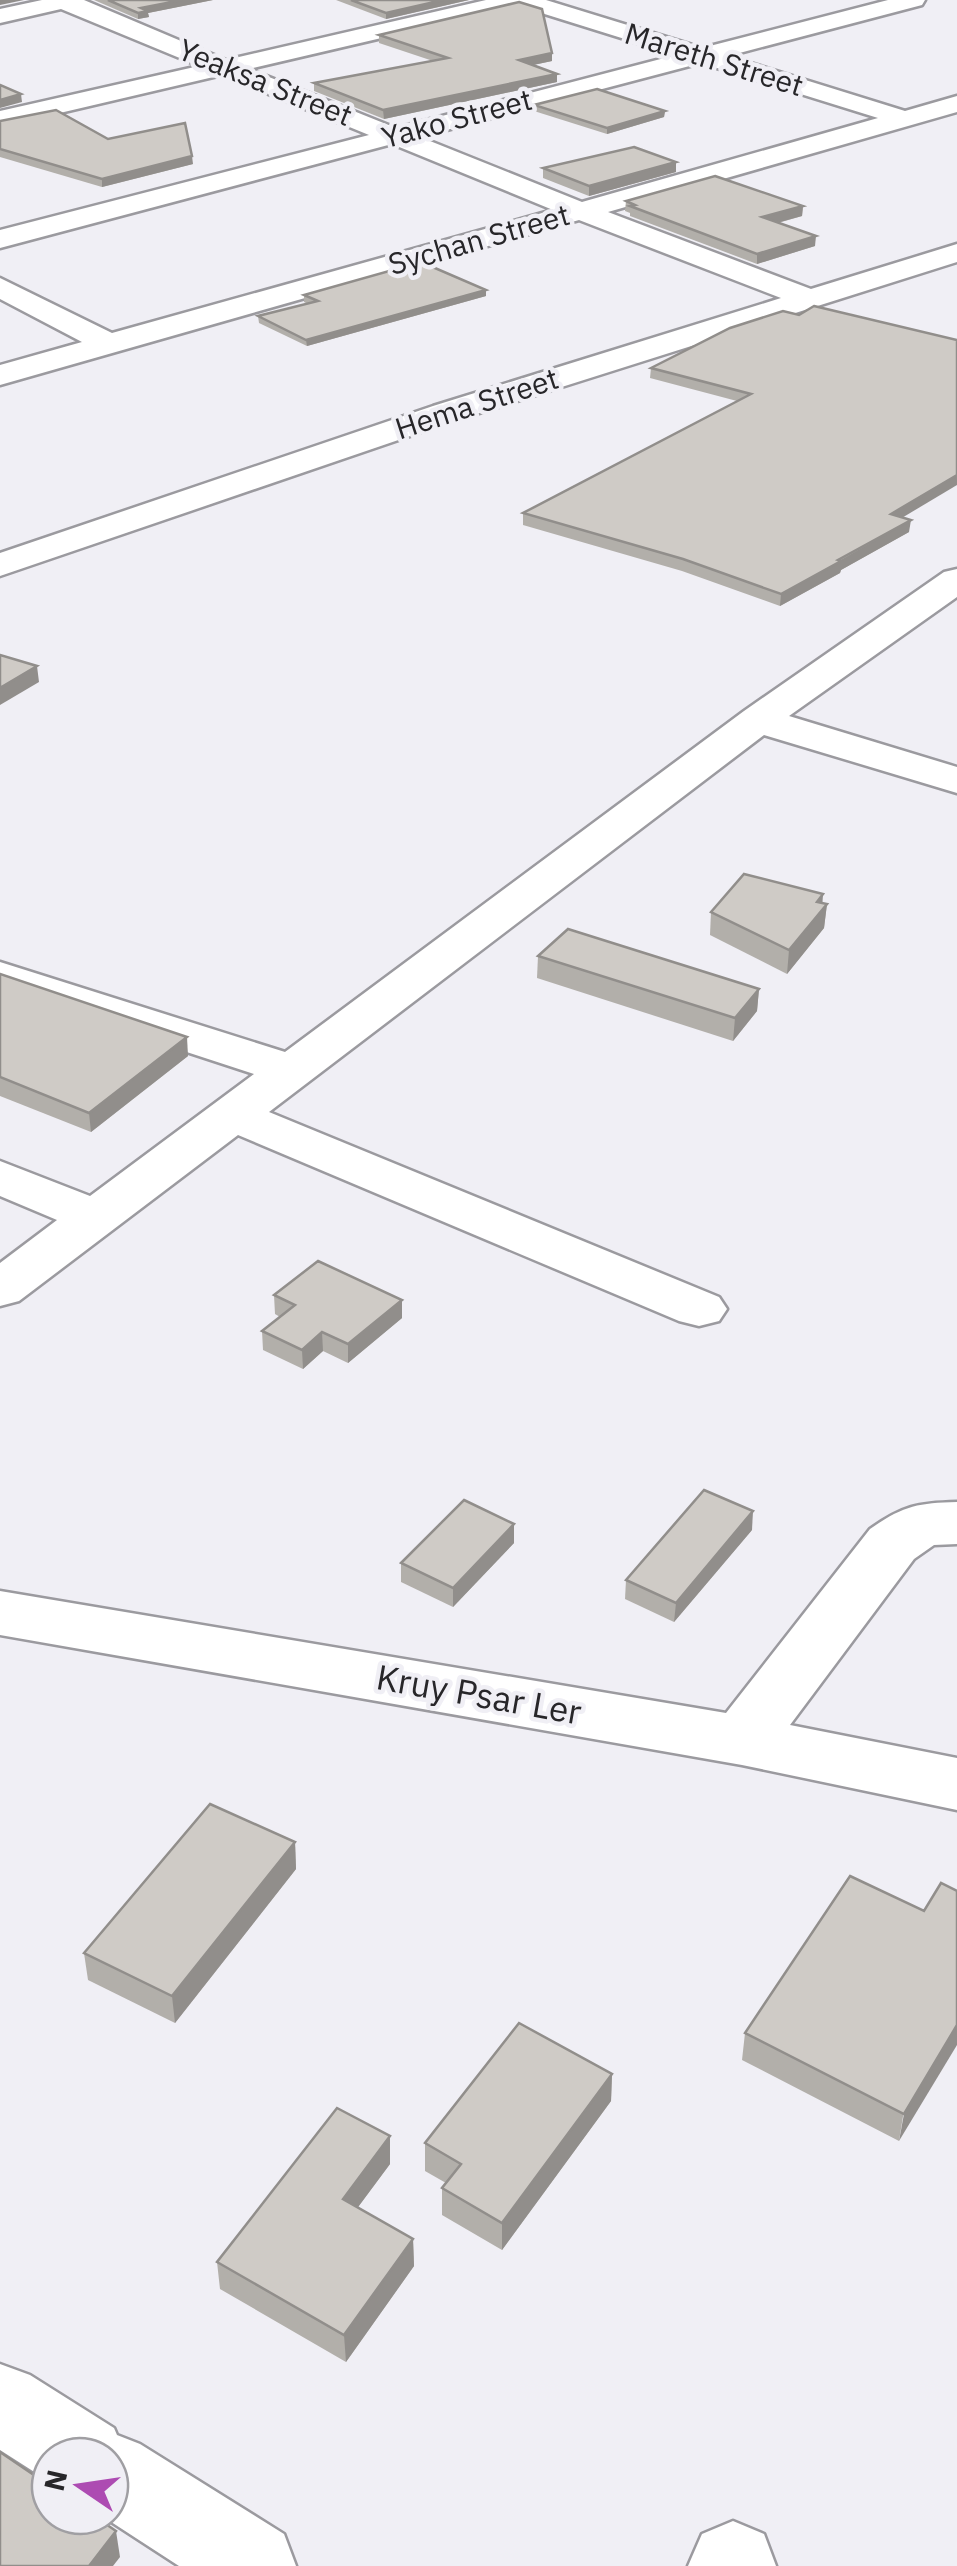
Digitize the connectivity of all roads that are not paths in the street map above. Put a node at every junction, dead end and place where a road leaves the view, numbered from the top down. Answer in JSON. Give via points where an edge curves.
{"nodes":[{"id":1,"x":515,"y":0,"type":"edge"},
{"id":2,"x":523,"y":0,"type":"edge"},
{"id":3,"x":914,"y":0,"type":"edge"},
{"id":4,"x":64,"y":1,"type":"edge"},
{"id":5,"x":0,"y":16,"type":"edge"},
{"id":6,"x":698,"y":55,"type":"junction"},
{"id":7,"x":224,"y":66,"type":"junction"},
{"id":8,"x":957,"y":104,"type":"edge"},
{"id":9,"x":0,"y":119,"type":"edge"},
{"id":10,"x":906,"y":119,"type":"junction"},
{"id":11,"x":396,"y":135,"type":"junction"},
{"id":12,"x":581,"y":211,"type":"junction"},
{"id":13,"x":0,"y":238,"type":"edge"},
{"id":14,"x":957,"y":252,"type":"edge"},
{"id":15,"x":0,"y":287,"type":"edge"},
{"id":16,"x":806,"y":298,"type":"junction"},
{"id":17,"x":109,"y":344,"type":"junction"},
{"id":18,"x":0,"y":375,"type":"edge"},
{"id":19,"x":0,"y":565,"type":"edge"},
{"id":20,"x":957,"y":580,"type":"edge"},
{"id":21,"x":758,"y":720,"type":"junction"},
{"id":22,"x":957,"y":780,"type":"edge"},
{"id":23,"x":0,"y":976,"type":"edge"},
{"id":24,"x":292,"y":1070,"type":"junction"},
{"id":25,"x":233,"y":1114,"type":"junction"},
{"id":26,"x":0,"y":1177,"type":"edge"},
{"id":27,"x":96,"y":1218,"type":"junction"},
{"id":28,"x":0,"y":1289,"type":"edge"},
{"id":29,"x":699,"y":1309,"type":"dead end"},
{"id":30,"x":957,"y":1523,"type":"edge"},
{"id":31,"x":0,"y":1613,"type":"edge"},
{"id":32,"x":742,"y":1740,"type":"junction"},
{"id":33,"x":957,"y":1784,"type":"edge"},
{"id":34,"x":0,"y":2402,"type":"edge"},
{"id":35,"x":53,"y":2436,"type":"edge"},
{"id":36,"x":130,"y":2486,"type":"edge"},
{"id":37,"x":252,"y":2564,"type":"edge"}],
"edges":[{"from":1,"to":7,"type":"street"},
{"from":2,"to":6,"type":"street","name":"Mareth Street"},
{"from":3,"to":6,"type":"street","name":"Yako Street"},
{"from":4,"to":5,"type":"street"},
{"from":4,"to":7,"type":"street","name":"Yeaksa Street"},
{"from":6,"to":10,"type":"street","name":"Mareth Street"},
{"from":6,"to":11,"type":"street","name":"Yako Street"},
{"from":7,"to":9,"type":"street"},
{"from":7,"to":11,"type":"street","name":"Yeaksa Street"},
{"from":8,"to":10,"type":"street","name":"Sychan Street"},
{"from":10,"to":12,"type":"street","name":"Sychan Street"},
{"from":11,"to":12,"type":"street","name":"Yeaksa Street"},
{"from":11,"to":13,"type":"street","name":"Yako Street"},
{"from":12,"to":16,"type":"street","name":"Yeaksa Street"},
{"from":12,"to":17,"type":"street","name":"Sychan Street"},
{"from":14,"to":16,"type":"street","name":"Hema Street"},
{"from":15,"to":17,"type":"street"},
{"from":16,"to":19,"type":"street","name":"Hema Street"},
{"from":17,"to":18,"type":"street","name":"Sychan Street"},
{"from":20,"to":21,"type":"street"},
{"from":21,"to":22,"type":"street"},
{"from":21,"to":24,"type":"street"},
{"from":23,"to":24,"type":"street"},
{"from":24,"to":25,"type":"street"},
{"from":25,"to":27,"type":"street"},
{"from":25,"to":29,"type":"street"},
{"from":26,"to":27,"type":"street"},
{"from":27,"to":28,"type":"street"},
{"from":30,"to":32,"type":"street","via":[[920,1524],[892,1544]]},
{"from":31,"to":32,"type":"street","name":"Kruy Psar Ler"},
{"from":32,"to":33,"type":"street","name":"Kruy Psar Ler"},
{"from":34,"to":35,"type":"street"},
{"from":36,"to":37,"type":"street"}]}
